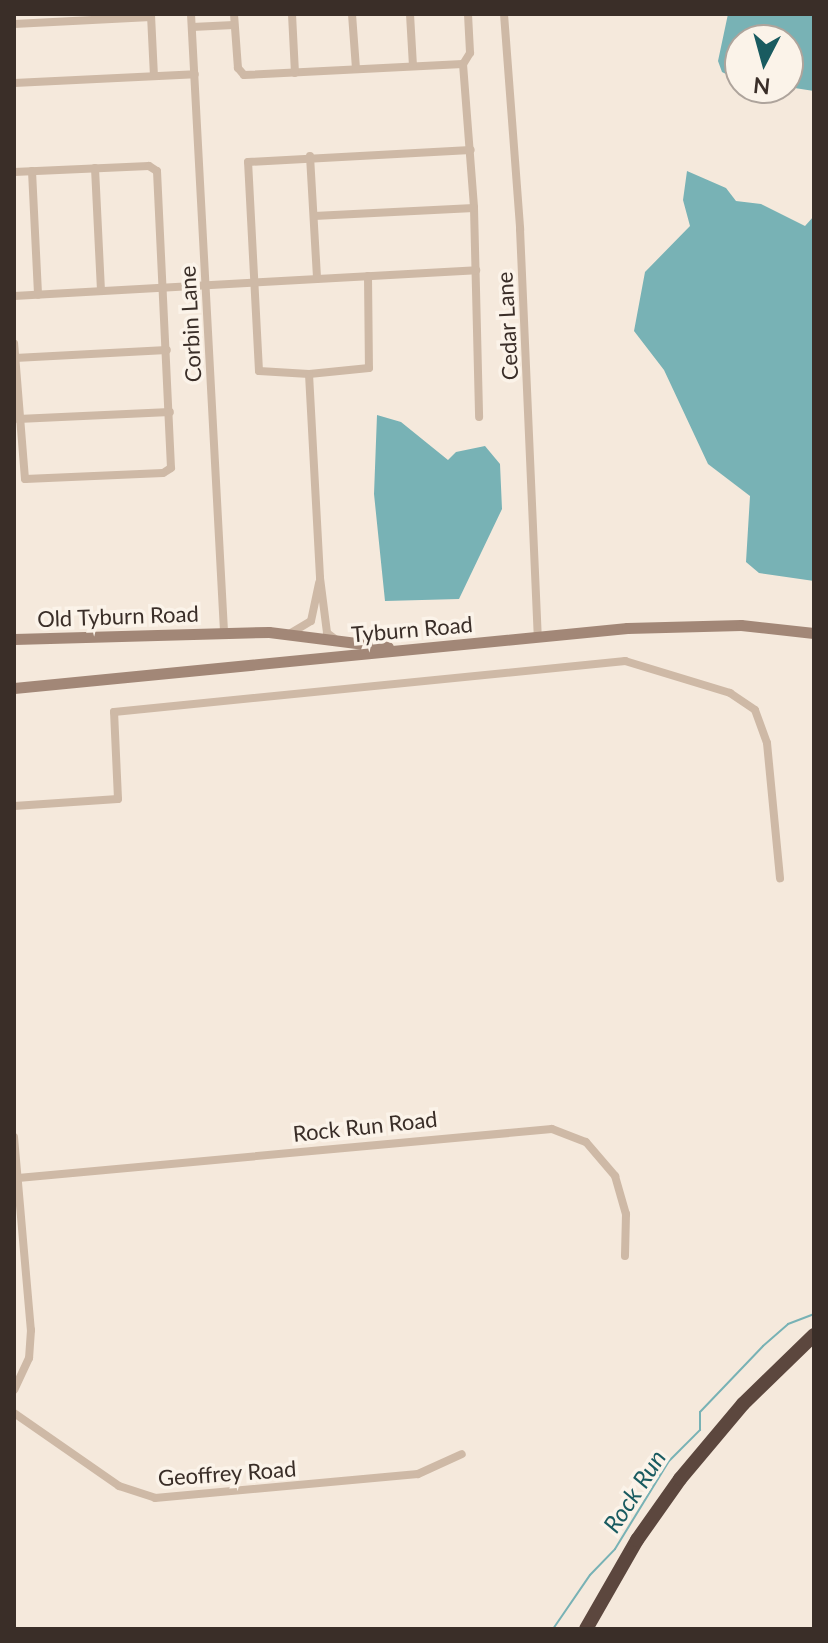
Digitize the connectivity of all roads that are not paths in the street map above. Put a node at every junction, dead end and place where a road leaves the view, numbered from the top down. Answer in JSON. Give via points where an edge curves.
{"nodes":[{"id":1,"x":191,"y":14,"type":"edge"},
{"id":2,"x":234,"y":14,"type":"edge"},
{"id":3,"x":292,"y":14,"type":"edge"},
{"id":4,"x":352,"y":14,"type":"edge"},
{"id":5,"x":410,"y":14,"type":"edge"},
{"id":6,"x":468,"y":14,"type":"edge"},
{"id":7,"x":504,"y":14,"type":"edge"},
{"id":8,"x":151,"y":16,"type":"edge"},
{"id":9,"x":14,"y":24,"type":"edge"},
{"id":10,"x":234,"y":25,"type":"junction"},
{"id":11,"x":192,"y":27,"type":"junction"},
{"id":12,"x":463,"y":64,"type":"junction"},
{"id":13,"x":413,"y":66,"type":"junction"},
{"id":14,"x":356,"y":69,"type":"junction"},
{"id":15,"x":295,"y":73,"type":"junction"},
{"id":16,"x":195,"y":74,"type":"junction"},
{"id":17,"x":154,"y":76,"type":"junction"},
{"id":18,"x":14,"y":83,"type":"edge"},
{"id":19,"x":471,"y":150,"type":"junction"},
{"id":20,"x":310,"y":156,"type":"junction"},
{"id":21,"x":95,"y":168,"type":"junction"},
{"id":22,"x":32,"y":171,"type":"junction"},
{"id":23,"x":14,"y":172,"type":"edge"},
{"id":24,"x":474,"y":208,"type":"junction"},
{"id":25,"x":314,"y":216,"type":"junction"},
{"id":26,"x":476,"y":270,"type":"junction"},
{"id":27,"x":368,"y":276,"type":"junction"},
{"id":28,"x":317,"y":279,"type":"junction"},
{"id":29,"x":252,"y":283,"type":"junction"},
{"id":30,"x":206,"y":286,"type":"junction"},
{"id":31,"x":164,"y":288,"type":"junction"},
{"id":32,"x":101,"y":291,"type":"junction"},
{"id":33,"x":38,"y":295,"type":"junction"},
{"id":34,"x":14,"y":296,"type":"edge"},
{"id":35,"x":14,"y":343,"type":"edge"},
{"id":36,"x":167,"y":350,"type":"junction"},
{"id":37,"x":15,"y":358,"type":"edge"},
{"id":38,"x":309,"y":374,"type":"junction"},
{"id":39,"x":170,"y":412,"type":"junction"},
{"id":40,"x":479,"y":417,"type":"dead end"},
{"id":41,"x":18,"y":419,"type":"junction"},
{"id":42,"x":320,"y":578,"type":"junction"},
{"id":43,"x":224,"y":632,"type":"junction"},
{"id":44,"x":291,"y":633,"type":"junction"},
{"id":45,"x":814,"y":633,"type":"edge"},
{"id":46,"x":538,"y":637,"type":"junction"},
{"id":47,"x":14,"y":639,"type":"edge"},
{"id":48,"x":336,"y":639,"type":"junction"},
{"id":49,"x":409,"y":651,"type":"junction"},
{"id":50,"x":14,"y":688,"type":"edge"},
{"id":51,"x":14,"y":806,"type":"edge"},
{"id":52,"x":780,"y":878,"type":"dead end"},
{"id":53,"x":14,"y":1137,"type":"edge"},
{"id":54,"x":18,"y":1178,"type":"junction"},
{"id":55,"x":625,"y":1256,"type":"dead end"},
{"id":56,"x":814,"y":1335,"type":"edge"},
{"id":57,"x":814,"y":1347,"type":"edge"},
{"id":58,"x":14,"y":1390,"type":"edge"},
{"id":59,"x":14,"y":1413,"type":"edge"},
{"id":60,"x":462,"y":1454,"type":"dead end"},
{"id":61,"x":586,"y":1629,"type":"edge"},
{"id":62,"x":596,"y":1629,"type":"edge"}],
"edges":[{"from":1,"to":11,"type":"street","name":"Corbin Lane"},
{"from":2,"to":10,"type":"street"},
{"from":3,"to":15,"type":"street"},
{"from":4,"to":14,"type":"street"},
{"from":5,"to":13,"type":"street"},
{"from":6,"to":12,"type":"street","via":[[470,53]]},
{"from":7,"to":46,"type":"street","name":"Cedar Lane","via":[[520,229]]},
{"from":8,"to":9,"type":"street"},
{"from":8,"to":17,"type":"street"},
{"from":10,"to":11,"type":"street"},
{"from":10,"to":15,"type":"street","via":[[240,72]]},
{"from":11,"to":16,"type":"street","name":"Corbin Lane"},
{"from":12,"to":13,"type":"street"},
{"from":12,"to":19,"type":"street"},
{"from":13,"to":14,"type":"street"},
{"from":14,"to":15,"type":"street"},
{"from":16,"to":17,"type":"street"},
{"from":16,"to":30,"type":"street","name":"Corbin Lane"},
{"from":17,"to":18,"type":"street"},
{"from":19,"to":20,"type":"street"},
{"from":19,"to":24,"type":"street"},
{"from":20,"to":25,"type":"street"},
{"from":20,"to":29,"type":"street","via":[[249,161]]},
{"from":21,"to":22,"type":"street"},
{"from":21,"to":31,"type":"street","via":[[149,166],[157,171]]},
{"from":21,"to":32,"type":"street"},
{"from":22,"to":23,"type":"street"},
{"from":22,"to":33,"type":"street"},
{"from":24,"to":25,"type":"street"},
{"from":24,"to":26,"type":"street"},
{"from":25,"to":28,"type":"street"},
{"from":26,"to":27,"type":"street"},
{"from":26,"to":40,"type":"street"},
{"from":27,"to":28,"type":"street"},
{"from":27,"to":38,"type":"street","via":[[373,361],[369,368]]},
{"from":28,"to":29,"type":"street"},
{"from":29,"to":30,"type":"street"},
{"from":29,"to":38,"type":"street","via":[[259,371]]},
{"from":30,"to":31,"type":"street"},
{"from":30,"to":43,"type":"street","name":"Corbin Lane"},
{"from":31,"to":32,"type":"street"},
{"from":31,"to":36,"type":"street"},
{"from":32,"to":33,"type":"street"},
{"from":33,"to":34,"type":"street"},
{"from":35,"to":37,"type":"street"},
{"from":36,"to":37,"type":"street"},
{"from":36,"to":39,"type":"street"},
{"from":37,"to":41,"type":"street"},
{"from":38,"to":42,"type":"street"},
{"from":39,"to":41,"type":"street"},
{"from":39,"to":41,"type":"street","via":[[170,470],[25,479]]},
{"from":42,"to":44,"type":"street","via":[[311,621]]},
{"from":42,"to":48,"type":"street","via":[[327,633]]},
{"from":43,"to":44,"type":"main road","name":"Old Tyburn Road"},
{"from":43,"to":47,"type":"main road","name":"Old Tyburn Road"},
{"from":44,"to":48,"type":"main road","name":"Old Tyburn Road"},
{"from":45,"to":46,"type":"main road","name":"Tyburn Road","via":[[691,624]]},
{"from":46,"to":49,"type":"main road","name":"Tyburn Road"},
{"from":48,"to":49,"type":"main road","name":"Old Tyburn Road"},
{"from":49,"to":50,"type":"main road","name":"Tyburn Road"},
{"from":51,"to":52,"type":"street","via":[[118,799],[114,712],[625,661],[730,693],[755,710],[767,743]]},
{"from":53,"to":54,"type":"street"},
{"from":54,"to":55,"type":"street","name":"Rock Run Road","via":[[552,1129],[586,1142],[615,1176],[626,1214]]},
{"from":54,"to":58,"type":"street","via":[[31,1343]]},
{"from":56,"to":61,"type":"highway","via":[[695,1460],[637,1540]]},
{"from":57,"to":62,"type":"highway","via":[[750,1410],[687,1485]]},
{"from":59,"to":60,"type":"street","name":"Geoffrey Road","via":[[119,1486],[155,1498],[418,1474]]}]}
